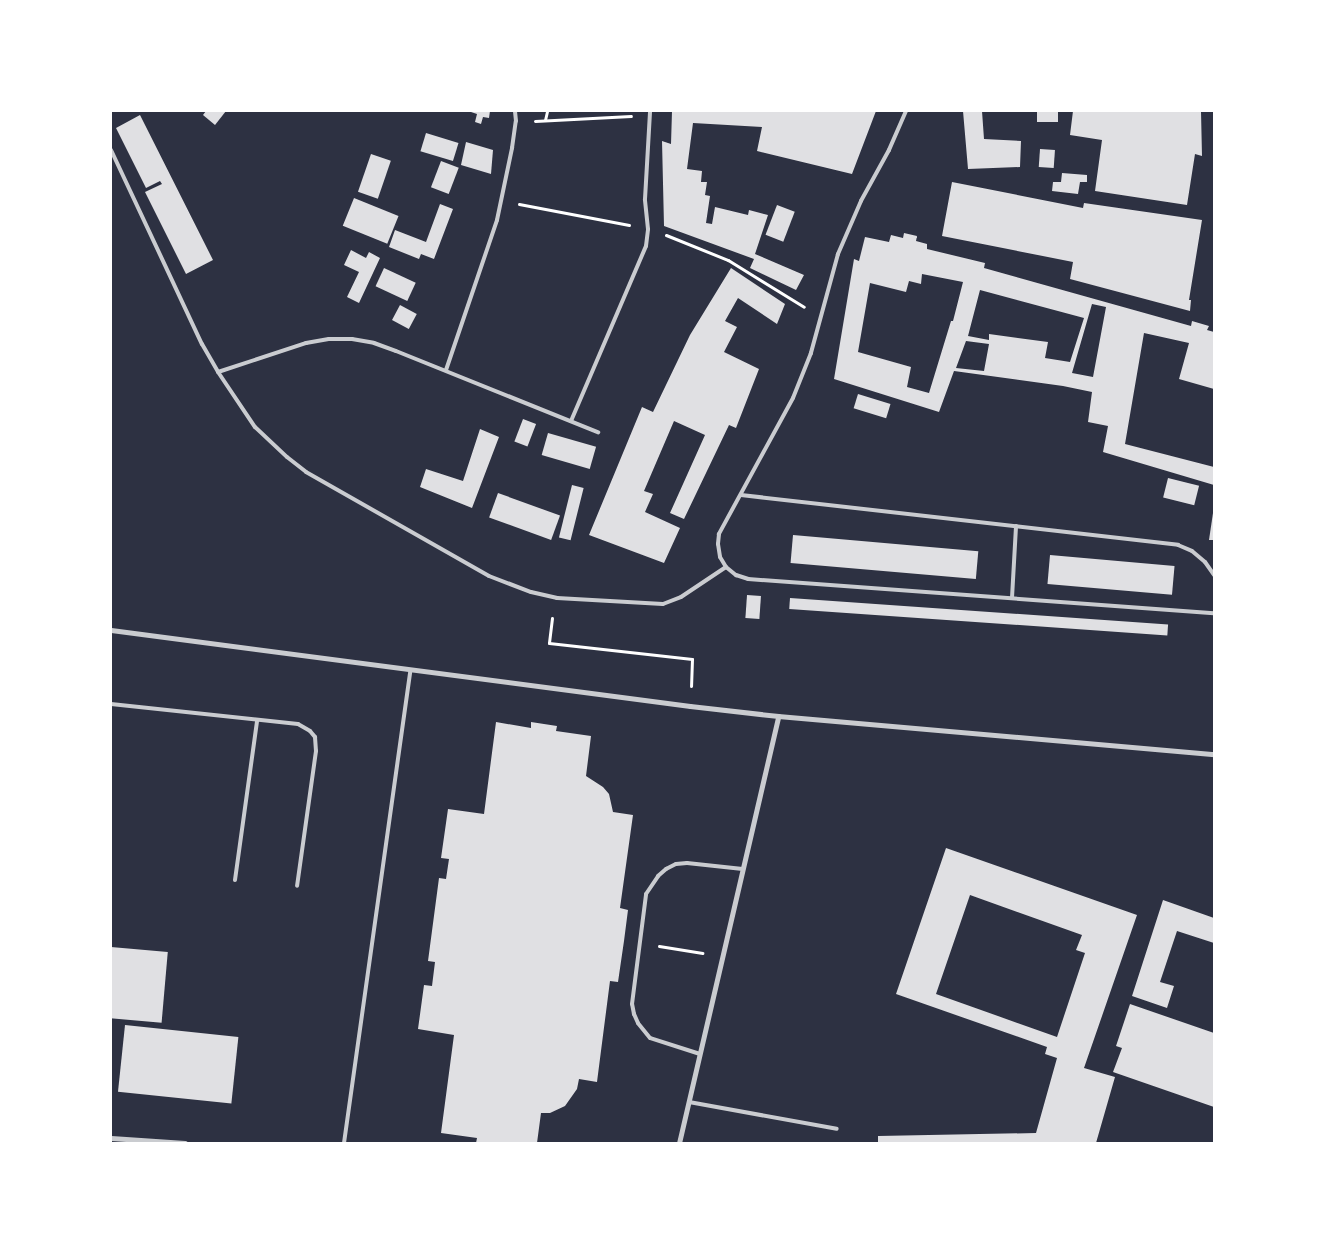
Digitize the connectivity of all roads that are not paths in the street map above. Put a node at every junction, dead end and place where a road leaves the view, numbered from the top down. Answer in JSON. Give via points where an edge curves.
{"nodes":[{"id":1,"x":514,"y":111,"type":"edge"},
{"id":2,"x":906,"y":111,"type":"edge"},
{"id":3,"x":650,"y":113,"type":"edge"},
{"id":4,"x":111,"y":150,"type":"edge"},
{"id":5,"x":446,"y":370,"type":"junction"},
{"id":6,"x":218,"y":372,"type":"junction"},
{"id":7,"x":571,"y":421,"type":"junction"},
{"id":8,"x":598,"y":432,"type":"dead end"},
{"id":9,"x":741,"y":495,"type":"junction"},
{"id":10,"x":1016,"y":526,"type":"junction"},
{"id":11,"x":726,"y":567,"type":"junction"},
{"id":12,"x":1214,"y":576,"type":"edge"},
{"id":13,"x":1012,"y":598,"type":"junction"},
{"id":14,"x":1214,"y":613,"type":"edge"},
{"id":15,"x":111,"y":630,"type":"edge"},
{"id":16,"x":410,"y":671,"type":"junction"},
{"id":17,"x":111,"y":704,"type":"edge"},
{"id":18,"x":778,"y":716,"type":"junction"},
{"id":19,"x":257,"y":721,"type":"junction"},
{"id":20,"x":1214,"y":754,"type":"edge"},
{"id":21,"x":743,"y":869,"type":"junction"},
{"id":22,"x":235,"y":880,"type":"dead end"},
{"id":23,"x":297,"y":886,"type":"dead end"},
{"id":24,"x":700,"y":1054,"type":"junction"},
{"id":25,"x":688,"y":1102,"type":"junction"},
{"id":26,"x":838,"y":1129,"type":"dead end"},
{"id":27,"x":111,"y":1138,"type":"edge"},
{"id":28,"x":185,"y":1143,"type":"edge"},
{"id":29,"x":344,"y":1143,"type":"edge"},
{"id":30,"x":679,"y":1143,"type":"edge"}],
"edges":[{"from":1,"to":5,"type":"lane","via":[[516,121],[497,220]]},
{"from":2,"to":9,"type":"lane","via":[[838,254],[811,354],[793,398]]},
{"from":3,"to":7,"type":"lane","via":[[646,246]]},
{"from":4,"to":6,"type":"lane"},
{"from":5,"to":6,"type":"lane","via":[[374,343],[328,339]]},
{"from":5,"to":7,"type":"lane"},
{"from":6,"to":11,"type":"lane","via":[[255,427],[287,457],[326,484],[507,584],[557,598],[654,604],[682,597]]},
{"from":7,"to":8,"type":"lane"},
{"from":9,"to":10,"type":"lane"},
{"from":9,"to":11,"type":"lane","via":[[719,534],[720,557]]},
{"from":10,"to":12,"type":"lane","via":[[1178,545],[1205,562]]},
{"from":10,"to":13,"type":"lane"},
{"from":11,"to":13,"type":"lane","via":[[748,579]]},
{"from":13,"to":14,"type":"lane"},
{"from":15,"to":16,"type":"street"},
{"from":16,"to":18,"type":"street"},
{"from":16,"to":29,"type":"lane"},
{"from":17,"to":19,"type":"lane"},
{"from":18,"to":20,"type":"street"},
{"from":18,"to":21,"type":"street"},
{"from":19,"to":22,"type":"lane"},
{"from":19,"to":23,"type":"lane","via":[[304,727],[315,737],[317,744]]},
{"from":21,"to":24,"type":"street"},
{"from":21,"to":24,"type":"lane","via":[[676,864],[658,876],[646,894],[632,1004],[634,1014],[650,1038]]},
{"from":24,"to":25,"type":"street"},
{"from":25,"to":26,"type":"lane"},
{"from":25,"to":30,"type":"street"},
{"from":27,"to":28,"type":"street"}]}
